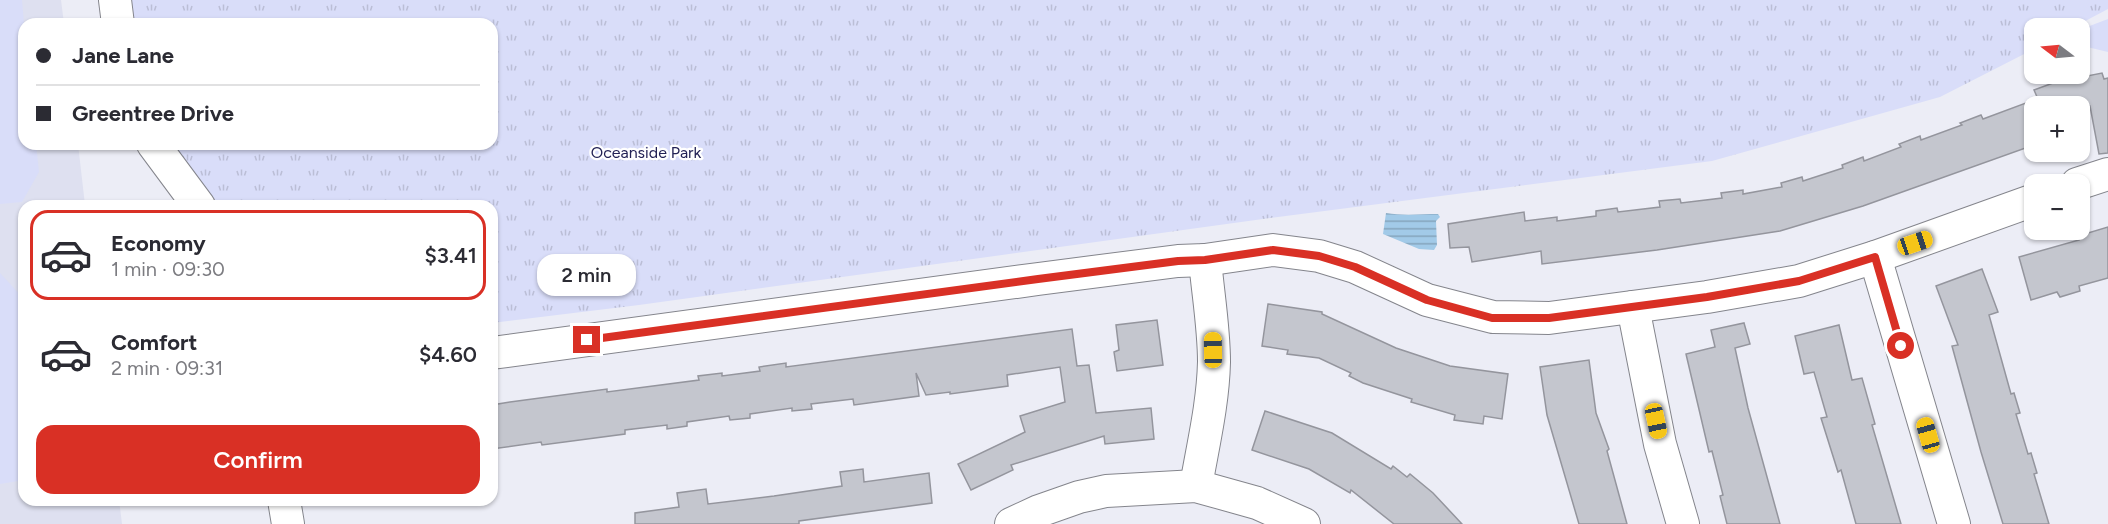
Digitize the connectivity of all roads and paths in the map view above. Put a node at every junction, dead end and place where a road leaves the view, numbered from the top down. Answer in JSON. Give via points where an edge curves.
{"nodes":[{"id":1,"x":115,"y":0,"type":"edge"},
{"id":2,"x":117,"y":18,"type":"edge"},
{"id":3,"x":157,"y":150,"type":"edge"},
{"id":4,"x":2108,"y":174,"type":"edge"},
{"id":5,"x":2090,"y":180,"type":"edge"},
{"id":6,"x":195,"y":200,"type":"edge"},
{"id":7,"x":2024,"y":204,"type":"edge"},
{"id":8,"x":1875,"y":257,"type":"junction"},
{"id":9,"x":1205,"y":260,"type":"junction"},
{"id":10,"x":1632,"y":307,"type":"junction"},
{"id":11,"x":498,"y":352,"type":"edge"},
{"id":12,"x":1196,"y":486,"type":"junction"},
{"id":13,"x":285,"y":506,"type":"edge"},
{"id":14,"x":288,"y":524,"type":"edge"},
{"id":15,"x":1011,"y":524,"type":"edge"},
{"id":16,"x":1304,"y":524,"type":"edge"},
{"id":17,"x":1683,"y":524,"type":"edge"},
{"id":18,"x":1954,"y":524,"type":"edge"}],
"edges":[{"from":1,"to":2,"type":"street"},
{"from":3,"to":6,"type":"street"},
{"from":4,"to":5,"type":"street"},
{"from":7,"to":8,"type":"street"},
{"from":8,"to":10,"type":"street","via":[[1799,281]]},
{"from":8,"to":18,"type":"street"},
{"from":9,"to":10,"type":"street","via":[[1273,250],[1319,256],[1355,267],[1427,300],[1492,318],[1549,318]]},
{"from":9,"to":11,"type":"street"},
{"from":9,"to":12,"type":"street","via":[[1214,363]]},
{"from":10,"to":17,"type":"street","via":[[1660,444]]},
{"from":12,"to":15,"type":"street","via":[[1106,491],[1059,504]]},
{"from":12,"to":16,"type":"street","via":[[1257,503]]},
{"from":13,"to":14,"type":"street"}]}
